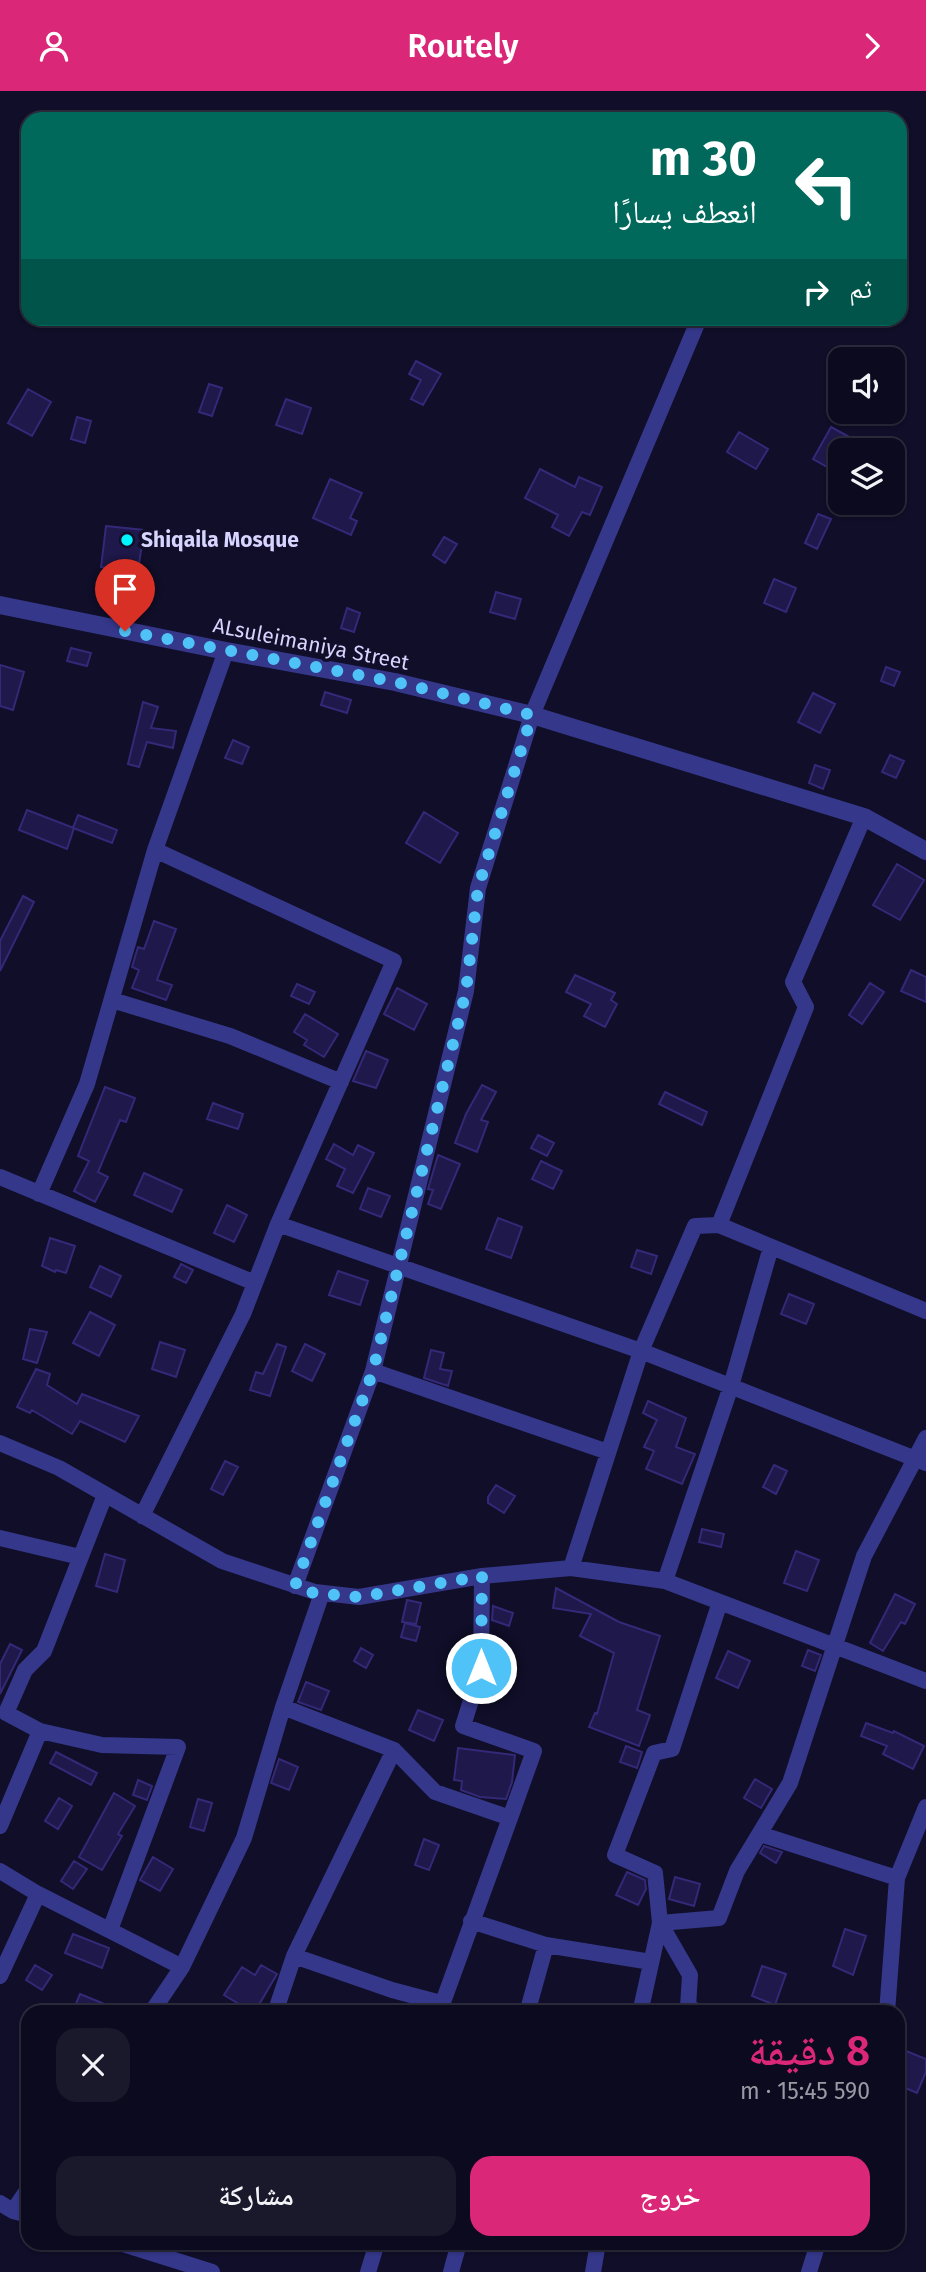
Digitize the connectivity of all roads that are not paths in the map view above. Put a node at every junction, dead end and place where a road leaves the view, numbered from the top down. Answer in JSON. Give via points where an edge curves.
{"nodes":[{"id":1,"x":696,"y":326,"type":"edge"},
{"id":2,"x":0,"y":605,"type":"edge"},
{"id":3,"x":226,"y":651,"type":"junction"},
{"id":4,"x":532,"y":715,"type":"junction"},
{"id":5,"x":864,"y":817,"type":"junction"},
{"id":6,"x":155,"y":850,"type":"junction"},
{"id":7,"x":926,"y":851,"type":"edge"},
{"id":8,"x":112,"y":1000,"type":"junction"},
{"id":9,"x":341,"y":1082,"type":"junction"},
{"id":10,"x":1,"y":1179,"type":"edge"},
{"id":11,"x":39,"y":1194,"type":"junction"},
{"id":12,"x":278,"y":1224,"type":"junction"},
{"id":13,"x":719,"y":1225,"type":"junction"},
{"id":14,"x":771,"y":1247,"type":"junction"},
{"id":15,"x":399,"y":1266,"type":"junction"},
{"id":16,"x":255,"y":1283,"type":"junction"},
{"id":17,"x":926,"y":1311,"type":"edge"},
{"id":18,"x":640,"y":1351,"type":"junction"},
{"id":19,"x":373,"y":1371,"type":"junction"},
{"id":20,"x":731,"y":1387,"type":"junction"},
{"id":21,"x":926,"y":1438,"type":"edge"},
{"id":22,"x":0,"y":1443,"type":"edge"},
{"id":23,"x":608,"y":1452,"type":"junction"},
{"id":24,"x":921,"y":1461,"type":"edge"},
{"id":25,"x":105,"y":1495,"type":"junction"},
{"id":26,"x":142,"y":1516,"type":"junction"},
{"id":27,"x":0,"y":1538,"type":"edge"},
{"id":28,"x":79,"y":1557,"type":"junction"},
{"id":29,"x":571,"y":1568,"type":"junction"},
{"id":30,"x":482,"y":1576,"type":"junction"},
{"id":31,"x":665,"y":1581,"type":"junction"},
{"id":32,"x":295,"y":1586,"type":"junction"},
{"id":33,"x":322,"y":1593,"type":"junction"},
{"id":34,"x":720,"y":1602,"type":"junction"},
{"id":35,"x":835,"y":1646,"type":"junction"},
{"id":36,"x":926,"y":1681,"type":"edge"},
{"id":37,"x":283,"y":1707,"type":"junction"},
{"id":38,"x":40,"y":1731,"type":"junction"},
{"id":39,"x":394,"y":1750,"type":"junction"},
{"id":40,"x":926,"y":1807,"type":"edge"},
{"id":41,"x":510,"y":1818,"type":"junction"},
{"id":42,"x":0,"y":1826,"type":"edge"},
{"id":43,"x":760,"y":1834,"type":"junction"},
{"id":44,"x":0,"y":1871,"type":"edge"},
{"id":45,"x":897,"y":1878,"type":"junction"},
{"id":46,"x":38,"y":1894,"type":"junction"},
{"id":47,"x":471,"y":1921,"type":"junction"},
{"id":48,"x":660,"y":1923,"type":"junction"},
{"id":49,"x":110,"y":1930,"type":"junction"},
{"id":50,"x":547,"y":1945,"type":"junction"},
{"id":51,"x":294,"y":1956,"type":"junction"},
{"id":52,"x":651,"y":1962,"type":"junction"},
{"id":53,"x":183,"y":1966,"type":"junction"},
{"id":54,"x":0,"y":1976,"type":"edge"},
{"id":55,"x":156,"y":2005,"type":"edge"},
{"id":56,"x":278,"y":2005,"type":"edge"},
{"id":57,"x":432,"y":2005,"type":"edge"},
{"id":58,"x":441,"y":2005,"type":"edge"},
{"id":59,"x":529,"y":2005,"type":"edge"},
{"id":60,"x":642,"y":2005,"type":"edge"},
{"id":61,"x":688,"y":2005,"type":"edge"},
{"id":62,"x":888,"y":2005,"type":"edge"},
{"id":63,"x":165,"y":2250,"type":"edge"},
{"id":64,"x":375,"y":2250,"type":"edge"},
{"id":65,"x":457,"y":2250,"type":"edge"},
{"id":66,"x":597,"y":2250,"type":"edge"},
{"id":67,"x":816,"y":2250,"type":"edge"},
{"id":68,"x":212,"y":2272,"type":"edge"},
{"id":69,"x":368,"y":2272,"type":"edge"},
{"id":70,"x":451,"y":2272,"type":"edge"},
{"id":71,"x":593,"y":2272,"type":"edge"},
{"id":72,"x":809,"y":2272,"type":"edge"}],
"edges":[{"from":1,"to":4,"type":"street"},
{"from":2,"to":3,"type":"street","name":"ALsuleimaniya Street"},
{"from":3,"to":4,"type":"street","name":"ALsuleimaniya Street","via":[[396,682]]},
{"from":3,"to":6,"type":"street"},
{"from":4,"to":5,"type":"street","name":"ALsuleimaniya Street"},
{"from":4,"to":15,"type":"street","via":[[478,888],[466,991]]},
{"from":5,"to":7,"type":"street","name":"ALsuleimaniya Street"},
{"from":5,"to":13,"type":"street","via":[[793,982],[806,1007]]},
{"from":6,"to":8,"type":"street"},
{"from":6,"to":9,"type":"street","via":[[394,961]]},
{"from":8,"to":9,"type":"street","via":[[230,1036]]},
{"from":8,"to":11,"type":"street","via":[[87,1084]]},
{"from":9,"to":12,"type":"street"},
{"from":10,"to":11,"type":"street"},
{"from":11,"to":16,"type":"street"},
{"from":12,"to":15,"type":"street"},
{"from":12,"to":16,"type":"street"},
{"from":13,"to":14,"type":"street"},
{"from":13,"to":18,"type":"street","via":[[695,1226]]},
{"from":14,"to":17,"type":"street"},
{"from":14,"to":20,"type":"street"},
{"from":15,"to":18,"type":"street"},
{"from":15,"to":19,"type":"street"},
{"from":16,"to":26,"type":"street"},
{"from":18,"to":20,"type":"street"},
{"from":18,"to":23,"type":"street"},
{"from":19,"to":23,"type":"street"},
{"from":19,"to":32,"type":"street"},
{"from":20,"to":24,"type":"street"},
{"from":20,"to":31,"type":"street"},
{"from":21,"to":24,"type":"street"},
{"from":22,"to":25,"type":"street","via":[[59,1468]]},
{"from":23,"to":29,"type":"street"},
{"from":24,"to":35,"type":"street","via":[[864,1556]]},
{"from":25,"to":26,"type":"street"},
{"from":25,"to":28,"type":"street"},
{"from":26,"to":32,"type":"street","via":[[222,1561]]},
{"from":27,"to":28,"type":"street"},
{"from":28,"to":38,"type":"street","via":[[44,1651],[25,1669],[6,1713]]},
{"from":29,"to":30,"type":"street"},
{"from":29,"to":31,"type":"street"},
{"from":30,"to":33,"type":"street","via":[[359,1597]]},
{"from":30,"to":41,"type":"street","via":[[481,1668],[463,1725],[534,1751]]},
{"from":31,"to":34,"type":"street"},
{"from":32,"to":33,"type":"street"},
{"from":33,"to":37,"type":"street"},
{"from":34,"to":35,"type":"street"},
{"from":34,"to":48,"type":"street","via":[[672,1749],[654,1753],[615,1856],[655,1874]]},
{"from":35,"to":36,"type":"street"},
{"from":35,"to":43,"type":"street","via":[[790,1783]]},
{"from":37,"to":39,"type":"street"},
{"from":37,"to":53,"type":"street","via":[[244,1837]]},
{"from":38,"to":42,"type":"street"},
{"from":38,"to":49,"type":"street","via":[[102,1745],[178,1747]]},
{"from":39,"to":41,"type":"street","via":[[435,1791]]},
{"from":39,"to":51,"type":"street"},
{"from":40,"to":45,"type":"street"},
{"from":41,"to":47,"type":"street"},
{"from":43,"to":45,"type":"street"},
{"from":43,"to":48,"type":"street","via":[[737,1871],[719,1918]]},
{"from":44,"to":46,"type":"street"},
{"from":45,"to":62,"type":"street"},
{"from":46,"to":49,"type":"street"},
{"from":46,"to":54,"type":"street"},
{"from":47,"to":50,"type":"street"},
{"from":47,"to":58,"type":"street"},
{"from":48,"to":52,"type":"street"},
{"from":48,"to":61,"type":"street","via":[[690,1975]]},
{"from":49,"to":53,"type":"street"},
{"from":50,"to":52,"type":"street"},
{"from":50,"to":59,"type":"street"},
{"from":51,"to":56,"type":"street"},
{"from":51,"to":57,"type":"street"},
{"from":52,"to":60,"type":"street"},
{"from":53,"to":55,"type":"street"},
{"from":63,"to":68,"type":"street"},
{"from":64,"to":69,"type":"street"},
{"from":65,"to":70,"type":"street"},
{"from":66,"to":71,"type":"street"},
{"from":67,"to":72,"type":"street"}]}
